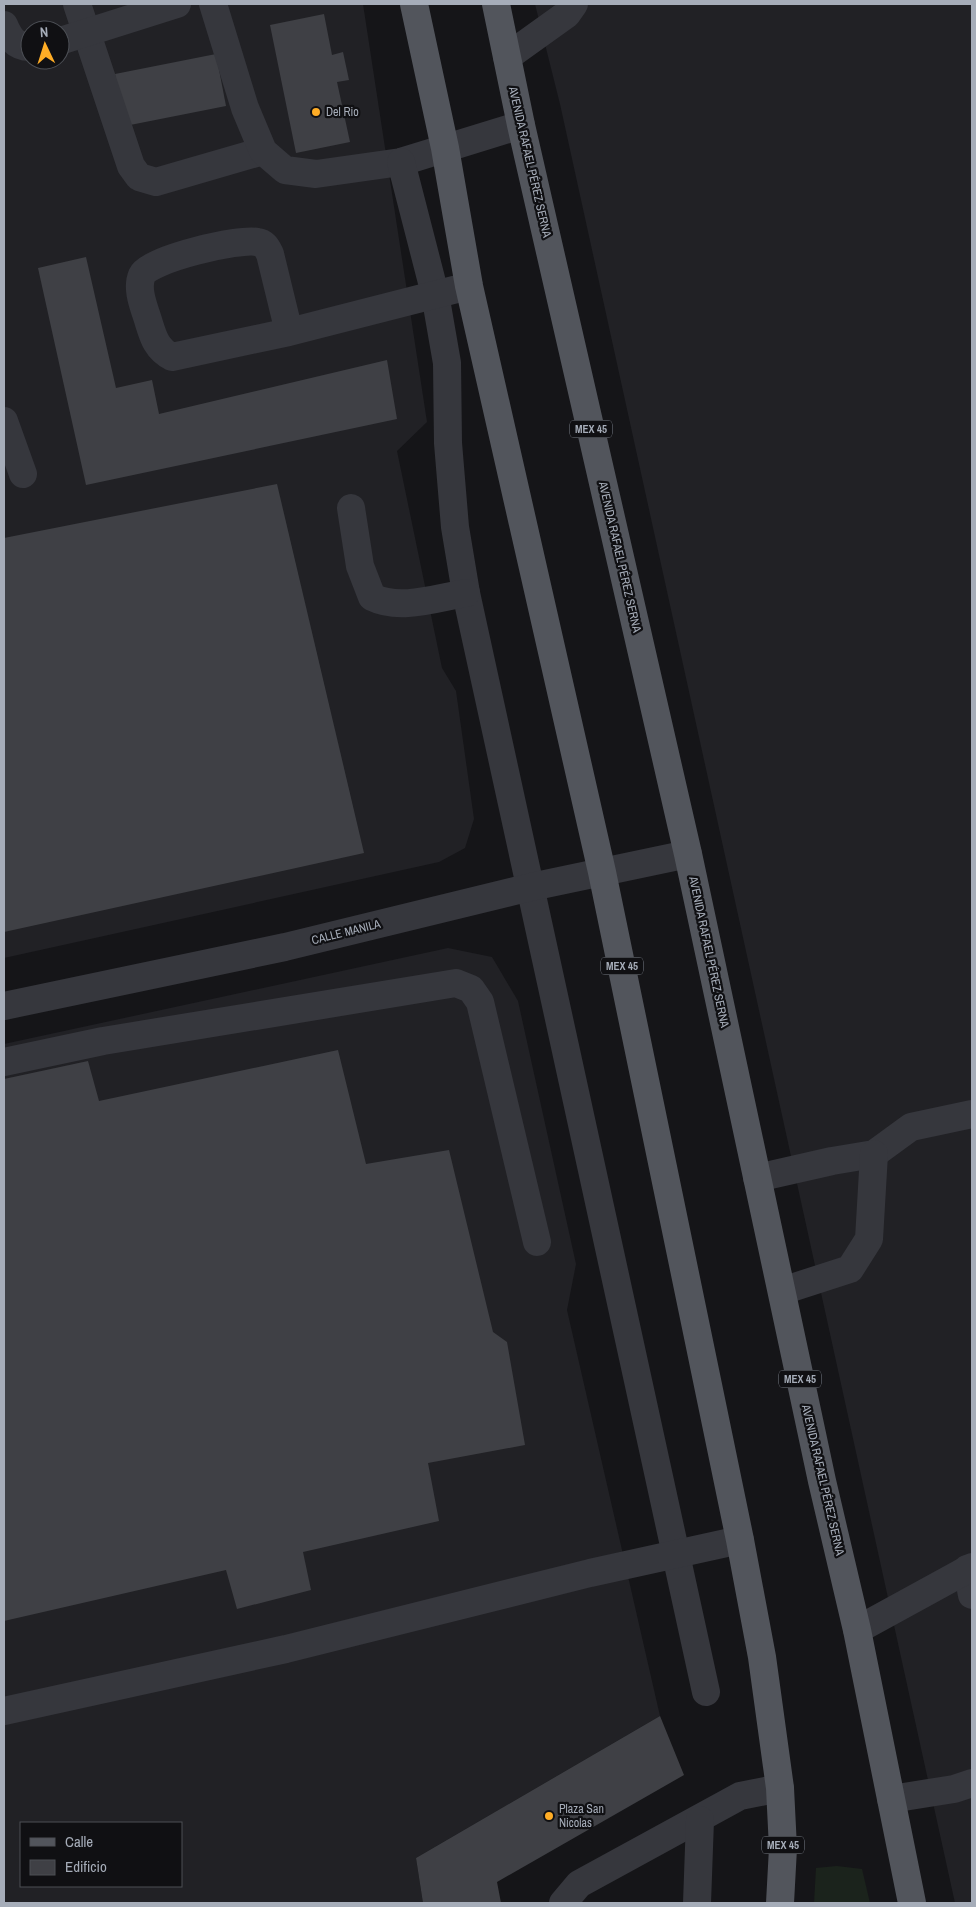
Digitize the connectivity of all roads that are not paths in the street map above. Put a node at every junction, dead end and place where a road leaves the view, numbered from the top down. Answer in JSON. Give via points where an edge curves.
{"nodes":[{"id":1,"x":77,"y":4,"type":"edge"},
{"id":2,"x":177,"y":4,"type":"edge"},
{"id":3,"x":213,"y":4,"type":"edge"},
{"id":4,"x":414,"y":4,"type":"edge"},
{"id":5,"x":496,"y":4,"type":"edge"},
{"id":6,"x":574,"y":4,"type":"edge"},
{"id":7,"x":4,"y":25,"type":"edge"},
{"id":8,"x":88,"y":33,"type":"junction"},
{"id":9,"x":70,"y":38,"type":"edge"},
{"id":10,"x":20,"y":45,"type":"edge"},
{"id":11,"x":507,"y":57,"type":"junction"},
{"id":12,"x":521,"y":125,"type":"junction"},
{"id":13,"x":444,"y":148,"type":"junction"},
{"id":14,"x":263,"y":151,"type":"junction"},
{"id":15,"x":401,"y":162,"type":"junction"},
{"id":16,"x":469,"y":286,"type":"junction"},
{"id":17,"x":435,"y":294,"type":"junction"},
{"id":18,"x":289,"y":332,"type":"junction"},
{"id":19,"x":4,"y":421,"type":"edge"},
{"id":20,"x":22,"y":474,"type":"dead end"},
{"id":21,"x":351,"y":508,"type":"dead end"},
{"id":22,"x":466,"y":593,"type":"junction"},
{"id":23,"x":688,"y":854,"type":"junction"},
{"id":24,"x":602,"y":872,"type":"junction"},
{"id":25,"x":531,"y":886,"type":"junction"},
{"id":26,"x":4,"y":1006,"type":"edge"},
{"id":27,"x":4,"y":1062,"type":"edge"},
{"id":28,"x":972,"y":1114,"type":"edge"},
{"id":29,"x":874,"y":1154,"type":"junction"},
{"id":30,"x":757,"y":1178,"type":"junction"},
{"id":31,"x":537,"y":1242,"type":"dead end"},
{"id":32,"x":782,"y":1291,"type":"junction"},
{"id":33,"x":740,"y":1540,"type":"junction"},
{"id":34,"x":677,"y":1553,"type":"junction"},
{"id":35,"x":971,"y":1577,"type":"edge"},
{"id":36,"x":856,"y":1630,"type":"junction"},
{"id":37,"x":706,"y":1692,"type":"dead end"},
{"id":38,"x":4,"y":1711,"type":"edge"},
{"id":39,"x":972,"y":1783,"type":"edge"},
{"id":40,"x":780,"y":1788,"type":"junction"},
{"id":41,"x":891,"y":1799,"type":"junction"},
{"id":42,"x":700,"y":1820,"type":"junction"},
{"id":43,"x":563,"y":1903,"type":"edge"},
{"id":44,"x":697,"y":1903,"type":"edge"},
{"id":45,"x":780,"y":1903,"type":"edge"},
{"id":46,"x":912,"y":1903,"type":"edge"}],
"edges":[{"from":1,"to":8,"type":"street"},
{"from":2,"to":8,"type":"street"},
{"from":3,"to":14,"type":"street","via":[[245,108]]},
{"from":4,"to":13,"type":"main road","number":"MEX 45"},
{"from":5,"to":11,"type":"main road","name":"AVENIDA RAFAEL PÉREZ SERNA","number":"MEX 45"},
{"from":6,"to":11,"type":"street","via":[[567,14]]},
{"from":7,"to":10,"type":"street","via":[[9,38]]},
{"from":8,"to":9,"type":"street"},
{"from":8,"to":14,"type":"street","via":[[131,166],[139,177],[156,182]]},
{"from":11,"to":12,"type":"main road","name":"AVENIDA RAFAEL PÉREZ SERNA","number":"MEX 45"},
{"from":12,"to":13,"type":"street"},
{"from":12,"to":23,"type":"main road","name":"AVENIDA RAFAEL PÉREZ SERNA","number":"MEX 45"},
{"from":13,"to":15,"type":"street"},
{"from":13,"to":16,"type":"main road","number":"MEX 45"},
{"from":14,"to":15,"type":"street","via":[[285,170],[316,174]]},
{"from":15,"to":17,"type":"street"},
{"from":16,"to":17,"type":"street"},
{"from":16,"to":24,"type":"main road","number":"MEX 45"},
{"from":17,"to":18,"type":"street"},
{"from":17,"to":22,"type":"street","via":[[447,363],[448,452],[455,527]]},
{"from":18,"to":18,"type":"street","via":[[270,254],[260,242],[243,241],[172,256],[142,273],[142,299],[156,344],[172,357]]},
{"from":19,"to":20,"type":"street"},
{"from":21,"to":22,"type":"street","via":[[360,566],[372,597],[382,602],[401,603]]},
{"from":22,"to":25,"type":"street"},
{"from":23,"to":24,"type":"street","name":"CALLE MANILA"},
{"from":23,"to":30,"type":"main road","name":"AVENIDA RAFAEL PÉREZ SERNA","number":"MEX 45"},
{"from":24,"to":25,"type":"street","name":"CALLE MANILA"},
{"from":24,"to":33,"type":"main road","number":"MEX 45"},
{"from":25,"to":26,"type":"street","name":"CALLE MANILA","via":[[285,947]]},
{"from":25,"to":34,"type":"street"},
{"from":27,"to":31,"type":"street","via":[[103,1041],[456,983],[471,989],[480,1002]]},
{"from":28,"to":29,"type":"street","via":[[911,1127]]},
{"from":29,"to":30,"type":"street"},
{"from":29,"to":32,"type":"street","via":[[869,1239],[850,1269]]},
{"from":30,"to":32,"type":"main road","name":"AVENIDA RAFAEL PÉREZ SERNA","number":"MEX 45"},
{"from":32,"to":36,"type":"main road","name":"AVENIDA RAFAEL PÉREZ SERNA","number":"MEX 45"},
{"from":33,"to":34,"type":"street"},
{"from":33,"to":40,"type":"main road","number":"MEX 45","via":[[762,1657]]},
{"from":34,"to":37,"type":"street"},
{"from":34,"to":38,"type":"street","via":[[286,1649]]},
{"from":35,"to":36,"type":"street","via":[[934,1590]]},
{"from":36,"to":41,"type":"main road","name":"AVENIDA RAFAEL PÉREZ SERNA","number":"MEX 45"},
{"from":39,"to":41,"type":"street"},
{"from":40,"to":42,"type":"street","via":[[740,1796]]},
{"from":40,"to":45,"type":"main road","number":"MEX 45","via":[[783,1848]]},
{"from":41,"to":46,"type":"main road","name":"AVENIDA RAFAEL PÉREZ SERNA","number":"MEX 45"},
{"from":42,"to":43,"type":"street","via":[[578,1884]]},
{"from":42,"to":44,"type":"street"}]}
